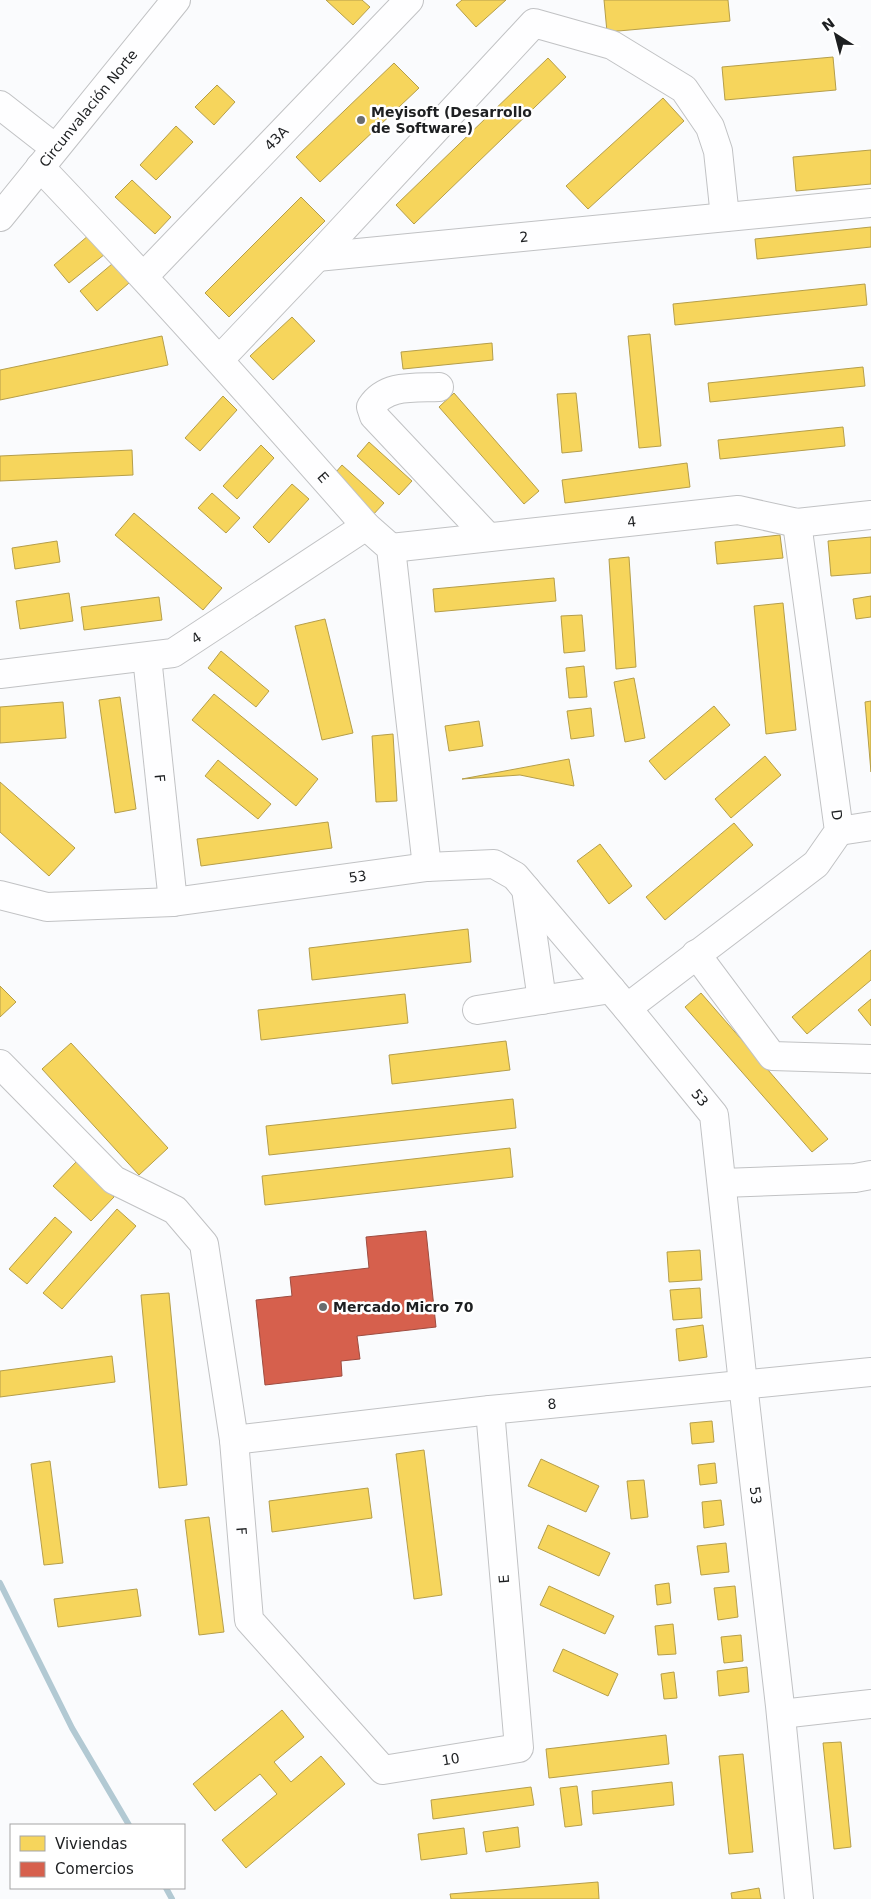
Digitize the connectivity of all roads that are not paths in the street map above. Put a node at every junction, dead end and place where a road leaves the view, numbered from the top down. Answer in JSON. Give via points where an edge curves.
{"nodes":[{"id":1,"x":176,"y":0,"type":"edge"},
{"id":2,"x":409,"y":0,"type":"edge"},
{"id":3,"x":0,"y":105,"type":"edge"},
{"id":4,"x":48,"y":158,"type":"junction"},
{"id":5,"x":871,"y":204,"type":"edge"},
{"id":6,"x":0,"y":217,"type":"edge"},
{"id":7,"x":726,"y":217,"type":"junction"},
{"id":8,"x":317,"y":257,"type":"junction"},
{"id":9,"x":144,"y":276,"type":"junction"},
{"id":10,"x":220,"y":359,"type":"junction"},
{"id":11,"x":439,"y":387,"type":"dead end"},
{"id":12,"x":871,"y":515,"type":"edge"},
{"id":13,"x":797,"y":523,"type":"junction"},
{"id":14,"x":366,"y":526,"type":"junction"},
{"id":15,"x":488,"y":537,"type":"junction"},
{"id":16,"x":391,"y":548,"type":"junction"},
{"id":17,"x":147,"y":657,"type":"junction"},
{"id":18,"x":0,"y":674,"type":"edge"},
{"id":19,"x":871,"y":826,"type":"edge"},
{"id":20,"x":839,"y":831,"type":"junction"},
{"id":21,"x":427,"y":867,"type":"junction"},
{"id":22,"x":526,"y":889,"type":"junction"},
{"id":23,"x":0,"y":894,"type":"edge"},
{"id":24,"x":172,"y":902,"type":"junction"},
{"id":25,"x":696,"y":954,"type":"junction"},
{"id":26,"x":619,"y":998,"type":"junction"},
{"id":27,"x":542,"y":1000,"type":"junction"},
{"id":28,"x":477,"y":1010,"type":"dead end"},
{"id":29,"x":871,"y":1059,"type":"edge"},
{"id":30,"x":0,"y":1064,"type":"edge"},
{"id":31,"x":871,"y":1175,"type":"edge"},
{"id":32,"x":722,"y":1183,"type":"junction"},
{"id":33,"x":871,"y":1372,"type":"edge"},
{"id":34,"x":743,"y":1384,"type":"junction"},
{"id":35,"x":490,"y":1410,"type":"junction"},
{"id":36,"x":234,"y":1440,"type":"junction"},
{"id":37,"x":871,"y":1704,"type":"edge"},
{"id":38,"x":781,"y":1714,"type":"junction"},
{"id":39,"x":519,"y":1748,"type":"joint"},
{"id":40,"x":383,"y":1770,"type":"joint"},
{"id":41,"x":799,"y":1899,"type":"edge"}],
"edges":[{"from":1,"to":4,"type":"street","name":"Circunvalación Norte"},
{"from":2,"to":9,"type":"street","name":"43A"},
{"from":3,"to":4,"type":"street","name":"E"},
{"from":4,"to":6,"type":"street","name":"Circunvalación Norte"},
{"from":4,"to":9,"type":"street","name":"E"},
{"from":5,"to":7,"type":"street","name":"2"},
{"from":7,"to":8,"type":"street","name":"2"},
{"from":7,"to":8,"type":"street","via":[[718,151],[710,127],[684,89],[612,45],[534,23]]},
{"from":8,"to":10,"type":"street"},
{"from":9,"to":10,"type":"street","name":"E"},
{"from":10,"to":14,"type":"street","name":"E"},
{"from":11,"to":15,"type":"street","via":[[391,390],[377,397],[371,407],[374,416]]},
{"from":12,"to":13,"type":"street","name":"4"},
{"from":13,"to":15,"type":"street","name":"4","via":[[738,510]]},
{"from":13,"to":20,"type":"street","name":"D"},
{"from":14,"to":16,"type":"street","name":"E"},
{"from":14,"to":17,"type":"street","name":"4","via":[[173,653]]},
{"from":15,"to":16,"type":"street","name":"4"},
{"from":16,"to":21,"type":"street"},
{"from":17,"to":18,"type":"street","name":"4"},
{"from":17,"to":24,"type":"street","name":"F"},
{"from":19,"to":20,"type":"street"},
{"from":20,"to":25,"type":"street","name":"D","via":[[816,864]]},
{"from":21,"to":22,"type":"street","name":"53","via":[[494,864],[515,876]]},
{"from":21,"to":24,"type":"street","name":"53"},
{"from":22,"to":26,"type":"street","name":"53"},
{"from":22,"to":27,"type":"street"},
{"from":23,"to":24,"type":"street","name":"53","via":[[47,906]]},
{"from":25,"to":26,"type":"street","name":"D"},
{"from":25,"to":29,"type":"street","via":[[772,1056]]},
{"from":26,"to":27,"type":"street"},
{"from":26,"to":32,"type":"street","name":"53","via":[[714,1115]]},
{"from":27,"to":28,"type":"street"},
{"from":30,"to":36,"type":"street","name":"F","via":[[114,1180],[176,1210],[204,1244]]},
{"from":31,"to":32,"type":"street"},
{"from":32,"to":34,"type":"street","name":"53"},
{"from":33,"to":34,"type":"street","name":"8"},
{"from":34,"to":35,"type":"street","name":"8"},
{"from":34,"to":38,"type":"street","name":"53"},
{"from":35,"to":36,"type":"street","name":"8"},
{"from":35,"to":39,"type":"street","name":"E"},
{"from":36,"to":40,"type":"street","name":"F","via":[[249,1620]]},
{"from":37,"to":38,"type":"street"},
{"from":38,"to":41,"type":"street","name":"53"},
{"from":39,"to":40,"type":"street","name":"10"}]}
